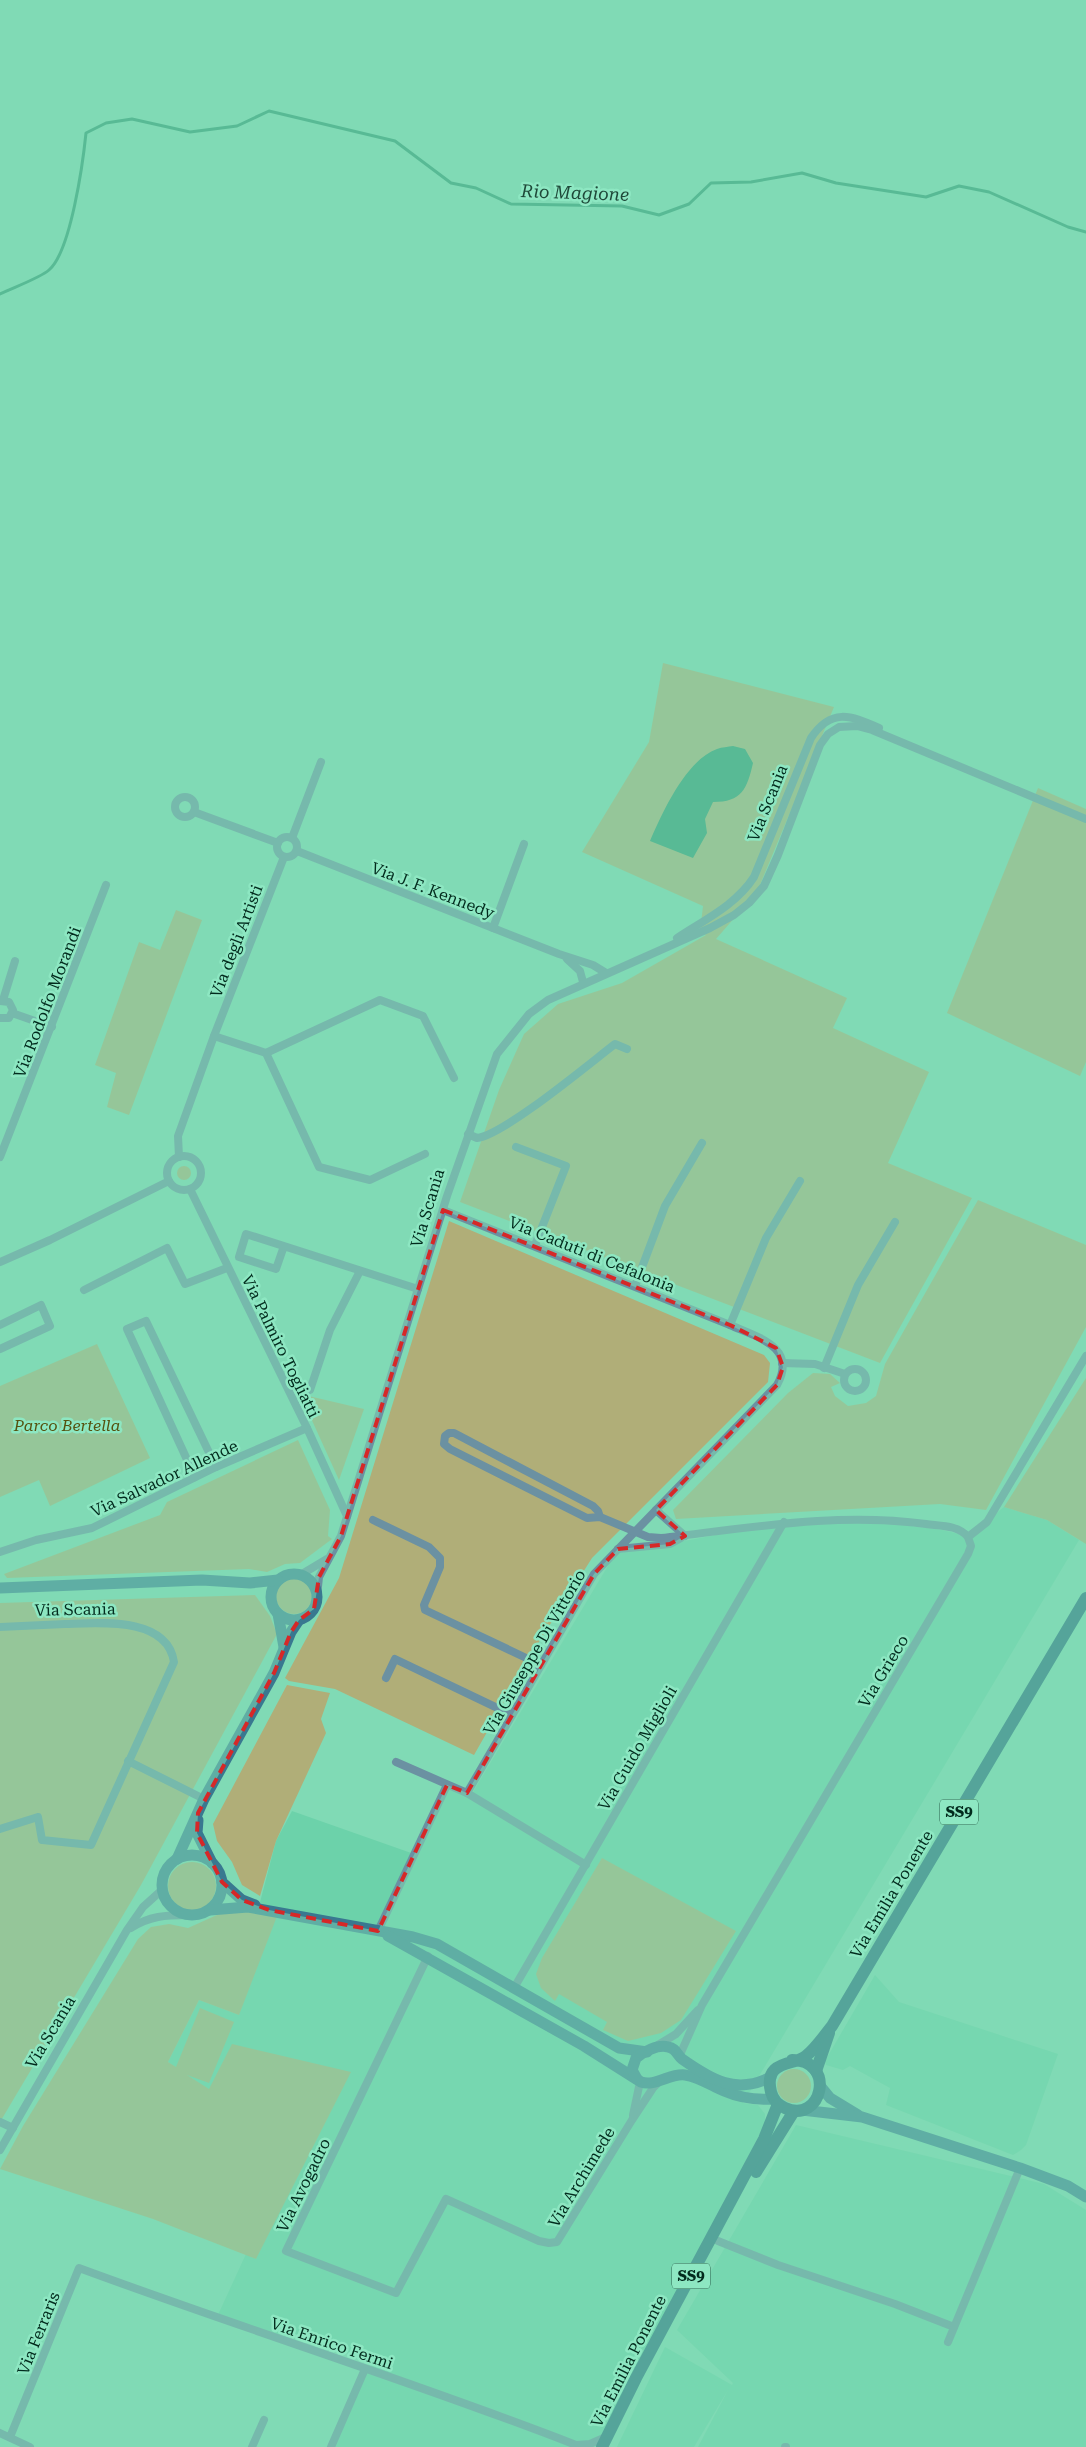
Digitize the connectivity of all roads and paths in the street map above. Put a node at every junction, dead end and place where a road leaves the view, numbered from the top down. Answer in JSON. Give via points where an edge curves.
{"nodes":[{"id":1,"x":912,"y":745,"type":"junction"},
{"id":2,"x":321,"y":762,"type":"dead end"},
{"id":3,"x":194,"y":812,"type":"dead end"},
{"id":4,"x":1086,"y":818,"type":"edge"},
{"id":5,"x":292,"y":838,"type":"junction"},
{"id":6,"x":278,"y":843,"type":"junction"},
{"id":7,"x":524,"y":844,"type":"dead end"},
{"id":8,"x":297,"y":851,"type":"junction"},
{"id":9,"x":284,"y":857,"type":"junction"},
{"id":10,"x":106,"y":885,"type":"dead end"},
{"id":11,"x":493,"y":928,"type":"junction"},
{"id":12,"x":660,"y":950,"type":"junction"},
{"id":13,"x":559,"y":954,"type":"junction"},
{"id":14,"x":15,"y":961,"type":"dead end"},
{"id":15,"x":606,"y":972,"type":"junction"},
{"id":16,"x":584,"y":982,"type":"junction"},
{"id":17,"x":1,"y":1000,"type":"edge"},
{"id":18,"x":12,"y":1013,"type":"junction"},
{"id":19,"x":0,"y":1018,"type":"edge"},
{"id":20,"x":52,"y":1027,"type":"junction"},
{"id":21,"x":214,"y":1036,"type":"junction"},
{"id":22,"x":627,"y":1049,"type":"dead end"},
{"id":23,"x":266,"y":1053,"type":"junction"},
{"id":24,"x":454,"y":1078,"type":"dead end"},
{"id":25,"x":468,"y":1134,"type":"junction"},
{"id":26,"x":702,"y":1143,"type":"dead end"},
{"id":27,"x":516,"y":1147,"type":"dead end"},
{"id":28,"x":425,"y":1154,"type":"dead end"},
{"id":29,"x":0,"y":1157,"type":"edge"},
{"id":30,"x":180,"y":1157,"type":"junction"},
{"id":31,"x":169,"y":1181,"type":"junction"},
{"id":32,"x":800,"y":1181,"type":"dead end"},
{"id":33,"x":190,"y":1188,"type":"junction"},
{"id":34,"x":443,"y":1210,"type":"junction"},
{"id":35,"x":895,"y":1222,"type":"dead end"},
{"id":36,"x":536,"y":1245,"type":"junction"},
{"id":37,"x":284,"y":1246,"type":"junction"},
{"id":38,"x":0,"y":1262,"type":"edge"},
{"id":39,"x":227,"y":1268,"type":"junction"},
{"id":40,"x":360,"y":1271,"type":"junction"},
{"id":41,"x":635,"y":1286,"type":"junction"},
{"id":42,"x":418,"y":1289,"type":"junction"},
{"id":43,"x":84,"y":1290,"type":"dead end"},
{"id":44,"x":0,"y":1325,"type":"edge"},
{"id":45,"x":730,"y":1325,"type":"junction"},
{"id":46,"x":0,"y":1349,"type":"edge"},
{"id":47,"x":1086,"y":1356,"type":"edge"},
{"id":48,"x":782,"y":1363,"type":"junction"},
{"id":49,"x":824,"y":1368,"type":"junction"},
{"id":50,"x":845,"y":1374,"type":"dead end"},
{"id":51,"x":310,"y":1390,"type":"dead end"},
{"id":52,"x":307,"y":1428,"type":"junction"},
{"id":53,"x":216,"y":1467,"type":"junction"},
{"id":54,"x":195,"y":1477,"type":"junction"},
{"id":55,"x":656,"y":1510,"type":"junction"},
{"id":56,"x":347,"y":1516,"type":"junction"},
{"id":57,"x":600,"y":1517,"type":"junction"},
{"id":58,"x":373,"y":1520,"type":"dead end"},
{"id":59,"x":784,"y":1522,"type":"junction"},
{"id":60,"x":635,"y":1532,"type":"junction"},
{"id":61,"x":685,"y":1536,"type":"junction"},
{"id":62,"x":968,"y":1536,"type":"junction"},
{"id":63,"x":618,"y":1549,"type":"junction"},
{"id":64,"x":0,"y":1552,"type":"edge"},
{"id":65,"x":327,"y":1559,"type":"junction"},
{"id":66,"x":302,"y":1574,"type":"junction"},
{"id":67,"x":278,"y":1580,"type":"junction"},
{"id":68,"x":250,"y":1583,"type":"junction"},
{"id":69,"x":0,"y":1588,"type":"edge"},
{"id":70,"x":317,"y":1596,"type":"junction"},
{"id":71,"x":1086,"y":1598,"type":"edge"},
{"id":72,"x":271,"y":1602,"type":"junction"},
{"id":73,"x":278,"y":1614,"type":"junction"},
{"id":74,"x":299,"y":1620,"type":"junction"},
{"id":75,"x":0,"y":1627,"type":"edge"},
{"id":76,"x":284,"y":1651,"type":"junction"},
{"id":77,"x":541,"y":1665,"type":"junction"},
{"id":78,"x":386,"y":1678,"type":"dead end"},
{"id":79,"x":512,"y":1715,"type":"junction"},
{"id":80,"x":128,"y":1761,"type":"junction"},
{"id":81,"x":396,"y":1762,"type":"dead end"},
{"id":82,"x":447,"y":1785,"type":"junction"},
{"id":83,"x":467,"y":1793,"type":"junction"},
{"id":84,"x":204,"y":1799,"type":"junction"},
{"id":85,"x":198,"y":1813,"type":"junction"},
{"id":86,"x":0,"y":1829,"type":"edge"},
{"id":87,"x":177,"y":1860,"type":"junction"},
{"id":88,"x":213,"y":1864,"type":"junction"},
{"id":89,"x":586,"y":1864,"type":"junction"},
{"id":90,"x":222,"y":1882,"type":"junction"},
{"id":91,"x":162,"y":1888,"type":"junction"},
{"id":92,"x":210,"y":1910,"type":"junction"},
{"id":93,"x":269,"y":1910,"type":"junction"},
{"id":94,"x":188,"y":1915,"type":"junction"},
{"id":95,"x":138,"y":1920,"type":"junction"},
{"id":96,"x":378,"y":1931,"type":"junction"},
{"id":97,"x":428,"y":1956,"type":"junction"},
{"id":98,"x":514,"y":1988,"type":"junction"},
{"id":99,"x":506,"y":2002,"type":"junction"},
{"id":100,"x":702,"y":2005,"type":"junction"},
{"id":101,"x":832,"y":2026,"type":"junction"},
{"id":102,"x":648,"y":2051,"type":"junction"},
{"id":103,"x":679,"y":2057,"type":"junction"},
{"id":104,"x":792,"y":2060,"type":"junction"},
{"id":105,"x":816,"y":2071,"type":"junction"},
{"id":106,"x":668,"y":2076,"type":"junction"},
{"id":107,"x":771,"y":2077,"type":"junction"},
{"id":108,"x":638,"y":2080,"type":"junction"},
{"id":109,"x":820,"y":2088,"type":"junction"},
{"id":110,"x":776,"y":2102,"type":"junction"},
{"id":111,"x":798,"y":2110,"type":"junction"},
{"id":112,"x":862,"y":2117,"type":"junction"},
{"id":113,"x":632,"y":2120,"type":"junction"},
{"id":114,"x":0,"y":2122,"type":"edge"},
{"id":115,"x":13,"y":2128,"type":"junction"},
{"id":116,"x":0,"y":2150,"type":"edge"},
{"id":117,"x":1020,"y":2168,"type":"junction"},
{"id":118,"x":1086,"y":2197,"type":"edge"},
{"id":119,"x":446,"y":2199,"type":"joint"},
{"id":120,"x":718,"y":2241,"type":"junction"},
{"id":121,"x":79,"y":2268,"type":"joint"},
{"id":122,"x":954,"y":2327,"type":"junction"},
{"id":123,"x":948,"y":2342,"type":"dead end"},
{"id":124,"x":365,"y":2369,"type":"junction"},
{"id":125,"x":264,"y":2420,"type":"dead end"},
{"id":126,"x":0,"y":2432,"type":"edge"},
{"id":127,"x":10,"y":2437,"type":"junction"},
{"id":128,"x":605,"y":2444,"type":"edge"},
{"id":129,"x":577,"y":2446,"type":"edge"},
{"id":130,"x":30,"y":2447,"type":"edge"},
{"id":131,"x":252,"y":2447,"type":"edge"},
{"id":132,"x":331,"y":2447,"type":"edge"}],
"edges":[{"from":1,"to":4,"type":"street","name":"Via Scania"},
{"from":1,"to":12,"type":"street","name":"Via Scania","via":[[857,726],[839,727],[828,734],[820,745],[764,886],[734,914]]},
{"from":1,"to":12,"type":"street","name":"Via Scania","via":[[856,719],[838,716],[826,720],[811,738],[748,886]]},
{"from":2,"to":5,"type":"street"},
{"from":3,"to":6,"type":"street"},
{"from":5,"to":6,"type":"street","via":[[283,838]]},
{"from":5,"to":8,"type":"street","via":[[297,844]]},
{"from":6,"to":9,"type":"street","via":[[278,852]]},
{"from":7,"to":11,"type":"street"},
{"from":8,"to":9,"type":"street","via":[[291,857]]},
{"from":8,"to":11,"type":"street","name":"Via J. F. Kennedy"},
{"from":9,"to":21,"type":"street","name":"Via degli Artisti"},
{"from":10,"to":20,"type":"street","name":"Via Rodolfo Morandi"},
{"from":11,"to":13,"type":"street","name":"Via J. F. Kennedy"},
{"from":12,"to":15,"type":"street","name":"Via Scania"},
{"from":13,"to":15,"type":"street"},
{"from":13,"to":16,"type":"street","via":[[574,964]]},
{"from":14,"to":17,"type":"street"},
{"from":15,"to":16,"type":"street","name":"Via Scania"},
{"from":16,"to":25,"type":"street","name":"Via Scania","via":[[548,1000],[529,1014],[511,1034],[497,1054]]},
{"from":17,"to":18,"type":"street","via":[[11,1004]]},
{"from":18,"to":19,"type":"street","via":[[9,1018]]},
{"from":18,"to":20,"type":"street"},
{"from":20,"to":29,"type":"street","name":"Via Rodolfo Morandi"},
{"from":21,"to":23,"type":"street"},
{"from":21,"to":30,"type":"street","name":"Via degli Artisti","via":[[178,1136]]},
{"from":22,"to":25,"type":"street","via":[[615,1044],[493,1132],[477,1138]]},
{"from":23,"to":24,"type":"street","via":[[380,1000],[424,1016]]},
{"from":23,"to":28,"type":"street","via":[[319,1167],[370,1180]]},
{"from":25,"to":34,"type":"street","name":"Via Scania"},
{"from":26,"to":41,"type":"street","via":[[666,1206]]},
{"from":27,"to":36,"type":"street","via":[[566,1166]]},
{"from":30,"to":31,"type":"street","via":[[168,1167]]},
{"from":30,"to":33,"type":"street","via":[[194,1159],[200,1167],[199,1180]]},
{"from":31,"to":33,"type":"street","via":[[181,1189]]},
{"from":31,"to":38,"type":"street"},
{"from":32,"to":45,"type":"street","via":[[766,1238]]},
{"from":33,"to":39,"type":"street","name":"Via Palmiro Togliatti"},
{"from":34,"to":36,"type":"street","name":"Via Caduti di Cefalonia"},
{"from":34,"to":42,"type":"street","name":"Via Scania"},
{"from":35,"to":49,"type":"street","via":[[858,1285]]},
{"from":36,"to":41,"type":"street","name":"Via Caduti di Cefalonia"},
{"from":37,"to":37,"type":"street","via":[[246,1234],[239,1257],[276,1269]]},
{"from":37,"to":40,"type":"street"},
{"from":39,"to":43,"type":"street","via":[[185,1284],[167,1248]]},
{"from":39,"to":52,"type":"street","name":"Via Palmiro Togliatti"},
{"from":40,"to":42,"type":"street"},
{"from":40,"to":51,"type":"street","via":[[330,1330]]},
{"from":41,"to":45,"type":"street","name":"Via Caduti di Cefalonia"},
{"from":42,"to":56,"type":"street","name":"Via Scania"},
{"from":44,"to":46,"type":"street","via":[[42,1305],[50,1326]]},
{"from":45,"to":48,"type":"street","name":"Via Caduti di Cefalonia","via":[[768,1342],[776,1348]]},
{"from":47,"to":62,"type":"street","via":[[987,1522]]},
{"from":48,"to":49,"type":"street"},
{"from":48,"to":55,"type":"street","name":"Via Giuseppe Di Vittorio","via":[[782,1377],[777,1385]]},
{"from":49,"to":50,"type":"street"},
{"from":52,"to":53,"type":"street","name":"Via Salvador Allende"},
{"from":52,"to":56,"type":"street","name":"Via Palmiro Togliatti"},
{"from":53,"to":54,"type":"street","name":"Via Salvador Allende"},
{"from":53,"to":54,"type":"street","via":[[146,1321],[126,1329]]},
{"from":54,"to":64,"type":"street","name":"Via Salvador Allende","via":[[92,1528],[36,1540]]},
{"from":55,"to":60,"type":"street","name":"Via Giuseppe Di Vittorio"},
{"from":55,"to":61,"type":"street"},
{"from":56,"to":65,"type":"street","name":"Via Scania","via":[[341,1536]]},
{"from":57,"to":57,"type":"street","via":[[593,1506],[513,1463],[454,1433],[445,1436],[444,1444],[457,1453],[587,1518]]},
{"from":57,"to":60,"type":"street"},
{"from":58,"to":77,"type":"street","via":[[428,1547],[440,1558],[425,1610]]},
{"from":59,"to":61,"type":"street"},
{"from":59,"to":62,"type":"street","via":[[917,1523],[958,1528]]},
{"from":59,"to":89,"type":"street","name":"Via Guido Miglioli"},
{"from":60,"to":61,"type":"street","via":[[648,1537]]},
{"from":60,"to":63,"type":"street","name":"Via Giuseppe Di Vittorio"},
{"from":61,"to":63,"type":"street","via":[[670,1544]]},
{"from":62,"to":100,"type":"street","name":"Via Grieco","via":[[971,1546],[968,1554]]},
{"from":63,"to":77,"type":"street","name":"Via Giuseppe Di Vittorio","via":[[594,1574]]},
{"from":65,"to":66,"type":"street","name":"Via Scania"},
{"from":65,"to":70,"type":"street","name":"Via Scania","via":[[319,1577]]},
{"from":66,"to":67,"type":"main road","name":"Via Scania","via":[[290,1574]]},
{"from":66,"to":70,"type":"main road","via":[[313,1584]]},
{"from":67,"to":68,"type":"main road","name":"Via Scania"},
{"from":67,"to":72,"type":"main road"},
{"from":68,"to":69,"type":"main road","name":"Via Scania","via":[[222,1580]]},
{"from":68,"to":72,"type":"main road"},
{"from":70,"to":74,"type":"main road","name":"Via Scania","via":[[314,1608]]},
{"from":71,"to":101,"type":"main road","name":"Via Emilia Ponente","number":"SS9"},
{"from":72,"to":73,"type":"main road"},
{"from":73,"to":74,"type":"main road"},
{"from":73,"to":76,"type":"main road"},
{"from":74,"to":76,"type":"main road","name":"Via Scania"},
{"from":75,"to":80,"type":"street","name":"Via Scania","via":[[128,1624],[152,1633],[170,1648],[174,1662]]},
{"from":76,"to":84,"type":"main road","name":"Via Scania"},
{"from":77,"to":79,"type":"street","name":"Via Giuseppe Di Vittorio"},
{"from":78,"to":79,"type":"street","via":[[395,1659]]},
{"from":79,"to":83,"type":"street","name":"Via Giuseppe Di Vittorio"},
{"from":80,"to":84,"type":"street"},
{"from":80,"to":86,"type":"street","name":"Via Scania","via":[[91,1845],[42,1840],[38,1817]]},
{"from":81,"to":82,"type":"street"},
{"from":82,"to":83,"type":"street"},
{"from":82,"to":96,"type":"street"},
{"from":83,"to":89,"type":"street"},
{"from":84,"to":85,"type":"main road","name":"Via Scania"},
{"from":85,"to":87,"type":"main road","name":"Via Scania"},
{"from":85,"to":88,"type":"main road","name":"Via Scania","via":[[197,1833]]},
{"from":87,"to":88,"type":"main road","via":[[196,1856]]},
{"from":87,"to":91,"type":"main road","name":"Via Scania","via":[[166,1872]]},
{"from":88,"to":90,"type":"main road","name":"Via Scania"},
{"from":89,"to":98,"type":"street","name":"Via Guido Miglioli"},
{"from":90,"to":92,"type":"main road","via":[[220,1898]]},
{"from":90,"to":93,"type":"main road","via":[[242,1900]]},
{"from":91,"to":94,"type":"main road","via":[[171,1906]]},
{"from":91,"to":95,"type":"street","name":"Via Scania"},
{"from":92,"to":93,"type":"main road","name":"Via Scania","via":[[238,1907]]},
{"from":92,"to":94,"type":"main road","name":"Via Scania"},
{"from":93,"to":96,"type":"main road"},
{"from":94,"to":95,"type":"street","name":"Via Scania","via":[[162,1915]]},
{"from":95,"to":115,"type":"street","name":"Via Scania","via":[[127,1930]]},
{"from":96,"to":97,"type":"main road"},
{"from":96,"to":98,"type":"main road","via":[[437,1944]]},
{"from":97,"to":99,"type":"main road"},
{"from":97,"to":119,"type":"street","name":"Via Avogadro","via":[[286,2251],[396,2293]]},
{"from":98,"to":99,"type":"main road"},
{"from":98,"to":102,"type":"main road","via":[[619,2048]]},
{"from":99,"to":108,"type":"main road"},
{"from":100,"to":102,"type":"street","via":[[676,2034]]},
{"from":100,"to":103,"type":"street"},
{"from":101,"to":104,"type":"main road","number":"SS9","via":[[805,2057]]},
{"from":101,"to":105,"type":"main road","number":"SS9"},
{"from":102,"to":103,"type":"main road","via":[[669,2047]]},
{"from":102,"to":108,"type":"main road","via":[[634,2062],[632,2070]]},
{"from":103,"to":106,"type":"main road","via":[[679,2067]]},
{"from":103,"to":107,"type":"main road","via":[[698,2070],[736,2086],[756,2085]]},
{"from":104,"to":105,"type":"main road","via":[[803,2061]]},
{"from":104,"to":107,"type":"main road","via":[[780,2066]]},
{"from":105,"to":109,"type":"main road"},
{"from":106,"to":108,"type":"main road","via":[[648,2083]]},
{"from":106,"to":110,"type":"main road","via":[[687,2075],[725,2092]]},
{"from":106,"to":113,"type":"street","name":"Via Archimede","via":[[652,2088]]},
{"from":107,"to":110,"type":"main road","via":[[770,2089]]},
{"from":108,"to":113,"type":"street"},
{"from":109,"to":111,"type":"main road","via":[[815,2102]]},
{"from":109,"to":112,"type":"main road","via":[[830,2098]]},
{"from":110,"to":111,"type":"main road"},
{"from":110,"to":128,"type":"main road","name":"Via Emilia Ponente","number":"SS9","via":[[764,2139],[636,2378]]},
{"from":111,"to":112,"type":"main road"},
{"from":111,"to":120,"type":"main road","name":"Via Emilia Ponente","number":"SS9","via":[[785,2122]]},
{"from":112,"to":117,"type":"main road"},
{"from":113,"to":119,"type":"street","name":"Via Archimede","via":[[557,2242],[539,2241]]},
{"from":114,"to":115,"type":"street"},
{"from":115,"to":116,"type":"street","name":"Via Scania"},
{"from":117,"to":118,"type":"main road","via":[[1068,2186]]},
{"from":117,"to":122,"type":"street"},
{"from":120,"to":122,"type":"street"},
{"from":120,"to":128,"type":"main road","name":"Via Emilia Ponente","number":"SS9"},
{"from":121,"to":124,"type":"street","name":"Via Enrico Fermi"},
{"from":121,"to":127,"type":"street","name":"Via Ferraris"},
{"from":122,"to":123,"type":"street"},
{"from":124,"to":129,"type":"street","name":"Via Enrico Fermi"},
{"from":124,"to":132,"type":"street"},
{"from":125,"to":131,"type":"street"},
{"from":126,"to":127,"type":"street"},
{"from":127,"to":130,"type":"street"},
{"from":128,"to":129,"type":"street"}]}
